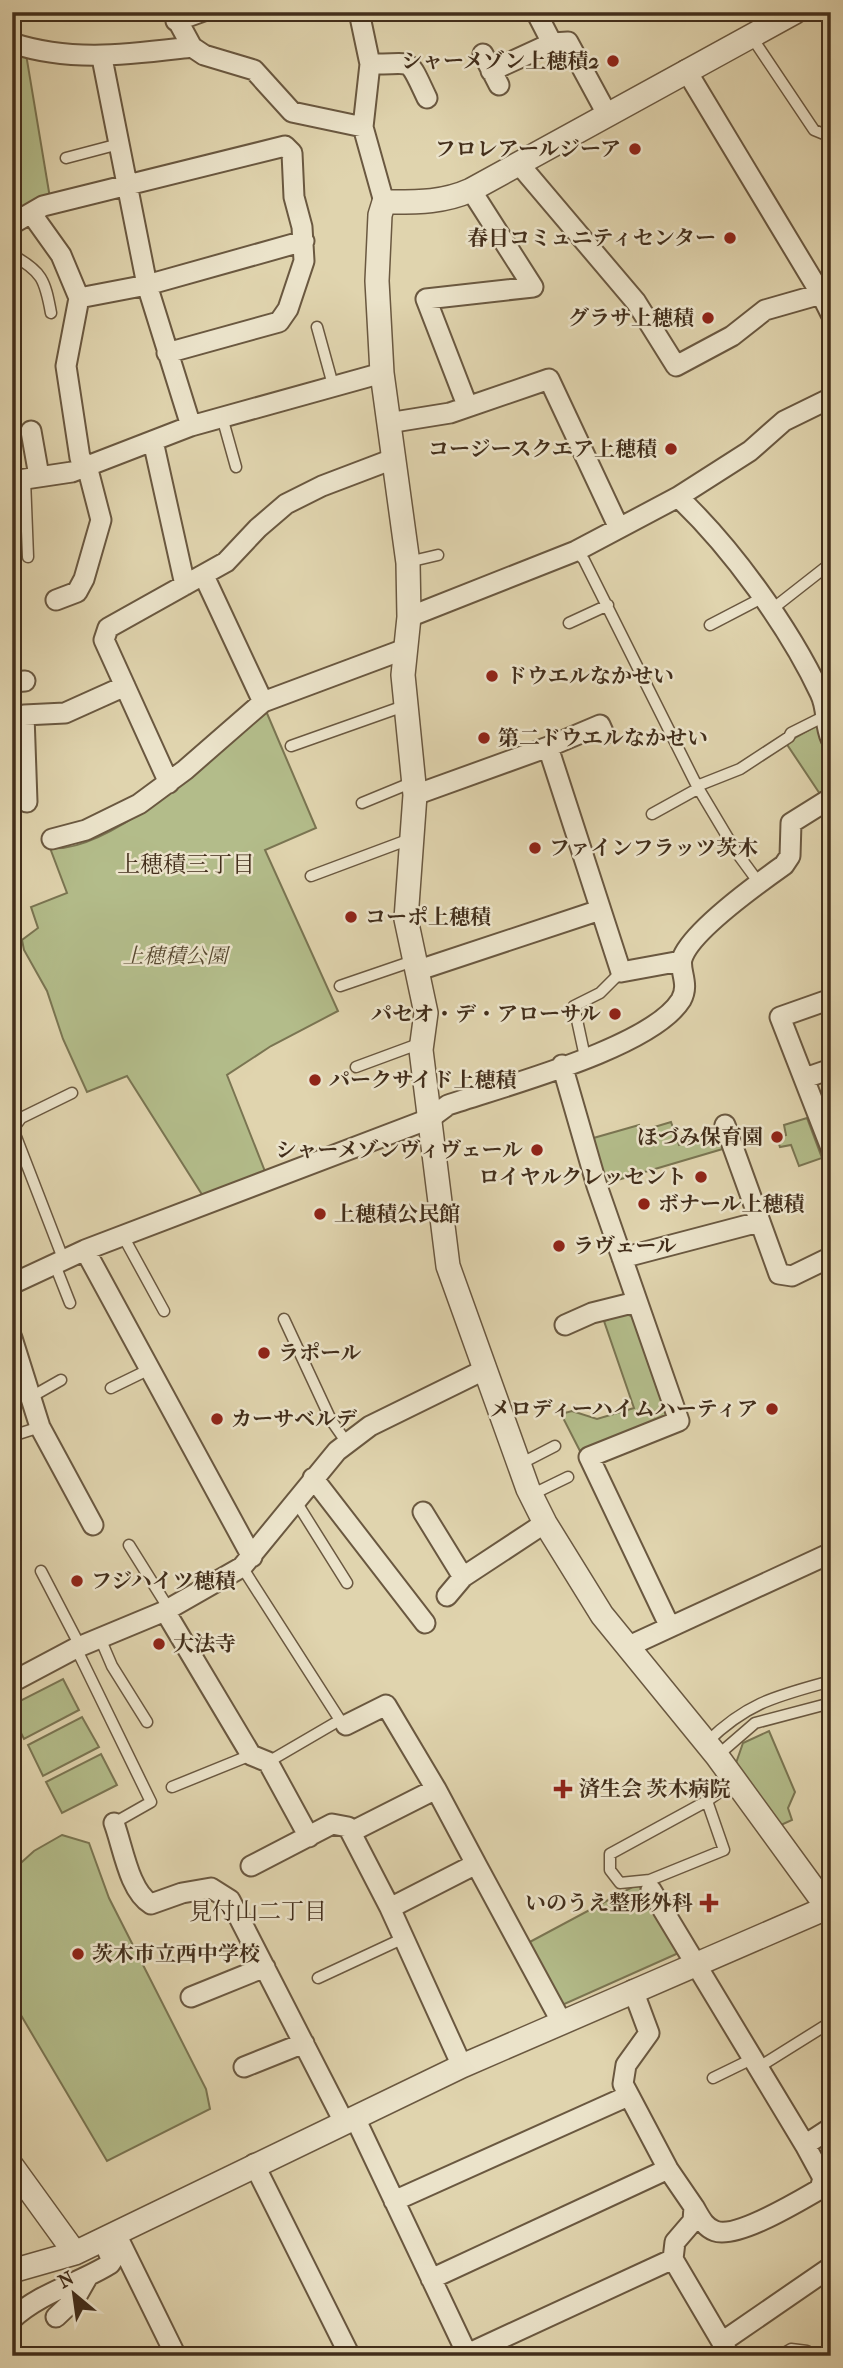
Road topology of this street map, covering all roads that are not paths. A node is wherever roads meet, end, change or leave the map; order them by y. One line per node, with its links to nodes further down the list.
1 (201, 12): 5 (street)
2 (359, 12): 11 (street)
3 (536, 12): 8 (street)
4 (795, 12): 6 (street)
5 (174, 17): 9 (street)
6 (751, 36): 13 (street); 17 (lane)
7 (12, 43): 10 (street)
8 (552, 43): 12 (street); 15 (street)
9 (192, 47): 10 (street); 16 (street)
10 (102, 58): 18 (street)
11 (370, 64): 14 (street); 16 (street)
12 (491, 70)
13 (686, 70): 15 (street); 29 (street)
14 (427, 98)
15 (607, 114): 20 (street)
16 (363, 127): 23 (street)
17 (831, 137)
18 (119, 144): 19 (lane); 21 (street)
19 (66, 158)
20 (519, 164): 22 (street); 29 (street)
21 (127, 186): 24 (street); 26 (street); 28 (street)
22 (471, 190): 23 (street); 38 (street)
23 (384, 202): 35 (street)
24 (31, 213): 25 (street); 30 (street)
25 (12, 224)
26 (304, 241): 28 (street); 34 (street)
27 (12, 255): 31 (lane)
28 (147, 285): 30 (street); 34 (street)
29 (826, 296): 32 (street)
30 (79, 298): 45 (street)
31 (51, 313)
32 (831, 313)
33 (317, 327): 36 (lane)
34 (167, 353): 41 (street)
35 (382, 373): 36 (street); 40 (street)
36 (334, 385): 39 (street)
37 (831, 398): 48 (street)
38 (467, 405): 40 (street); 49 (street)
39 (222, 417): 41 (street); 46 (lane)
40 (388, 423): 44 (street)
41 (191, 426): 43 (street)
42 (31, 431): 47 (street)
43 (153, 441): 45 (street); 56 (street)
44 (393, 459): 53 (street); 55 (street)
45 (87, 466): 47 (street); 57 (street)
46 (236, 467)
47 (25, 479): 52 (lane)
48 (678, 497): 49 (street); 58 (street)
49 (618, 527): 50 (street)
50 (576, 551): 59 (lane); 60 (street)
51 (438, 555): 53 (lane)
52 (28, 557)
53 (408, 562): 60 (street)
54 (831, 563): 58 (lane)
55 (204, 576): 56 (street); 65 (street)
56 (185, 585): 64 (street)
57 (56, 600)
58 (766, 604): 62 (lane); 67 (street)
59 (608, 605): 61 (lane); 73 (lane)
60 (409, 617): 63 (street)
61 (569, 623)
62 (710, 625)
63 (405, 649): 65 (street); 66 (street)
64 (125, 687): 72 (street); 76 (street)
65 (263, 702): 72 (street)
66 (404, 706): 70 (lane); 74 (street)
67 (829, 715): 69 (street); 73 (lane)
68 (604, 734): 71 (street)
69 (831, 739)
70 (291, 746)
71 (548, 747): 74 (street); 83 (street)
72 (169, 783): 79 (street)
73 (698, 787): 78 (lane); 82 (lane)
74 (414, 789): 77 (lane); 80 (street)
75 (831, 798): 82 (street)
76 (27, 802)
77 (362, 803)
78 (652, 814)
79 (52, 839)
80 (411, 839): 81 (lane); 85 (street)
81 (312, 876)
82 (759, 883): 84 (street)
83 (600, 910): 85 (street); 86 (street)
84 (681, 961): 86 (street); 90 (street)
85 (417, 965): 87 (lane); 89 (street)
86 (621, 972): 90 (lane)
87 (340, 986)
88 (831, 999): 94 (street)
89 (422, 1043): 92 (lane); 96 (street)
90 (585, 1057): 91 (street)
91 (562, 1065): 96 (street); 103 (street)
92 (356, 1067)
93 (831, 1069): 94 (street)
94 (804, 1078): 98 (street)
95 (72, 1093): 104 (lane)
96 (429, 1119): 100 (street); 114 (street)
97 (725, 1125): 99 (street)
98 (831, 1149)
99 (759, 1222): 102 (street); 103 (street)
100 (123, 1236): 101 (street); 108 (lane)
101 (85, 1250): 104 (street); 113 (street)
102 (831, 1257)
103 (622, 1258): 106 (street)
104 (59, 1263): 105 (street); 107 (lane)
105 (12, 1284)
106 (636, 1302): 110 (street); 139 (street)
107 (70, 1303)
108 (164, 1311)
109 (284, 1319): 120 (lane)
110 (565, 1325)
111 (12, 1338): 112 (street)
112 (16, 1364): 117 (street)
113 (150, 1369): 116 (lane); 132 (street)
114 (486, 1369): 120 (street); 122 (street)
115 (61, 1380): 117 (lane)
116 (111, 1388)
117 (31, 1397): 118 (street)
118 (40, 1427): 119 (lane); 129 (street)
119 (12, 1436)
120 (347, 1443): 124 (street)
121 (555, 1446): 122 (lane)
122 (520, 1464): 125 (street)
123 (568, 1477): 125 (lane)
124 (313, 1478): 126 (street); 138 (street)
125 (531, 1495): 128 (street)
126 (295, 1500): 132 (street); 135 (lane)
127 (423, 1512): 134 (street)
128 (545, 1523): 134 (street); 142 (street)
129 (93, 1525)
130 (129, 1545): 137 (lane)
131 (831, 1553): 139 (street)
132 (247, 1562): 137 (street); 147 (lane)
133 (41, 1571): 141 (lane)
134 (463, 1577): 136 (street)
135 (347, 1583)
136 (447, 1596)
137 (167, 1610): 140 (street); 149 (street)
138 (425, 1623)
139 (670, 1625): 142 (street)
140 (100, 1638): 141 (street); 146 (lane)
141 (78, 1647): 144 (street); 154 (lane)
142 (627, 1647): 148 (street)
143 (831, 1681): 148 (lane)
144 (12, 1682)
145 (831, 1703): 148 (lane)
146 (147, 1722)
147 (343, 1722): 149 (lane); 152 (street)
148 (712, 1749): 150 (street)
149 (260, 1758): 151 (lane); 156 (street)
150 (736, 1780): 153 (lane); 161 (street)
151 (172, 1787)
152 (436, 1789): 155 (street); 157 (street)
153 (707, 1801): 153 (lane)
154 (114, 1824): 164 (street)
155 (351, 1832): 156 (street); 160 (street)
156 (309, 1837): 158 (street)
157 (476, 1864): 160 (street); 168 (street)
158 (251, 1866)
159 (651, 1890): 163 (street)
160 (390, 1908): 162 (street)
161 (829, 1909): 163 (street)
162 (404, 1938): 165 (lane); 172 (street)
163 (697, 1963): 166 (street); 171 (street)
164 (265, 1967): 167 (street); 170 (street)
165 (318, 1978)
166 (633, 1990): 168 (street); 175 (street)
167 (191, 1997)
168 (561, 2021): 172 (street)
169 (831, 2022): 171 (lane)
170 (304, 2043): 173 (street); 176 (street)
171 (757, 2062): 174 (lane); 178 (street)
172 (462, 2066): 176 (street)
173 (244, 2067)
174 (713, 2078)
175 (628, 2096): 181 (street); 182 (street)
176 (350, 2120): 179 (street); 182 (street)
177 (831, 2128): 178 (street)
178 (805, 2145): 183 (street)
179 (254, 2164): 184 (street); 196 (street)
180 (12, 2166): 185 (street)
181 (668, 2169): 183 (street); 190 (street)
182 (394, 2201): 190 (street)
183 (694, 2207): 186 (street)
184 (109, 2237): 185 (street); 189 (street); 195 (street)
185 (75, 2253): 188 (street)
186 (673, 2259): 193 (street); 194 (street)
187 (831, 2267): 193 (street)
188 (12, 2271)
189 (88, 2278): 191 (street); 192 (street)
190 (431, 2279): 194 (street)
191 (57, 2317)
192 (12, 2319)
193 (726, 2349)
194 (466, 2355)
195 (176, 2356)
196 (350, 2356)
197 (779, 2356): 198 (lane)
198 (810, 2356)

